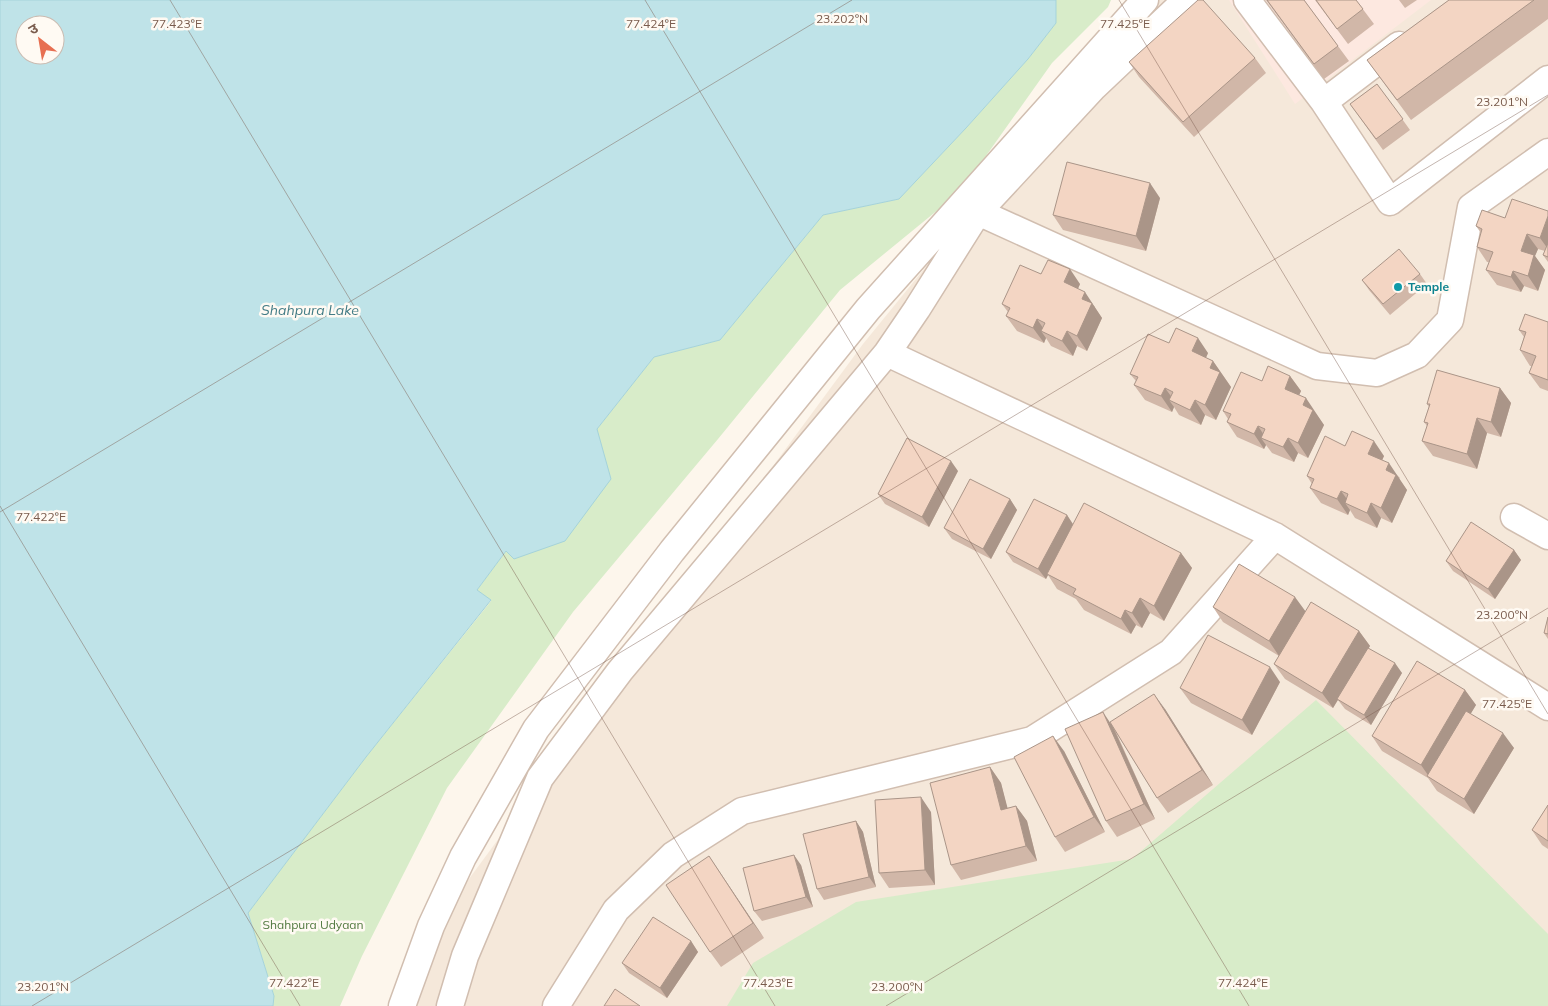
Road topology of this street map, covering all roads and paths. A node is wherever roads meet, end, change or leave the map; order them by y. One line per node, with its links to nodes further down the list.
1 (1144, 0): 14 (street)
2 (1186, 0): 8 (street)
3 (1247, 0): 6 (street)
4 (1419, 30): 6 (street)
5 (1548, 79): 6 (street)
6 (1324, 102)
7 (1548, 152): 8 (street)
8 (978, 212): 9 (street)
9 (887, 353): 11 (street); 15 (street)
10 (1514, 517): 12 (street)
11 (1275, 536): 13 (street); 16 (street)
12 (1548, 536)
13 (1548, 707)
14 (402, 1006)
15 (450, 1006)
16 (556, 1006)

